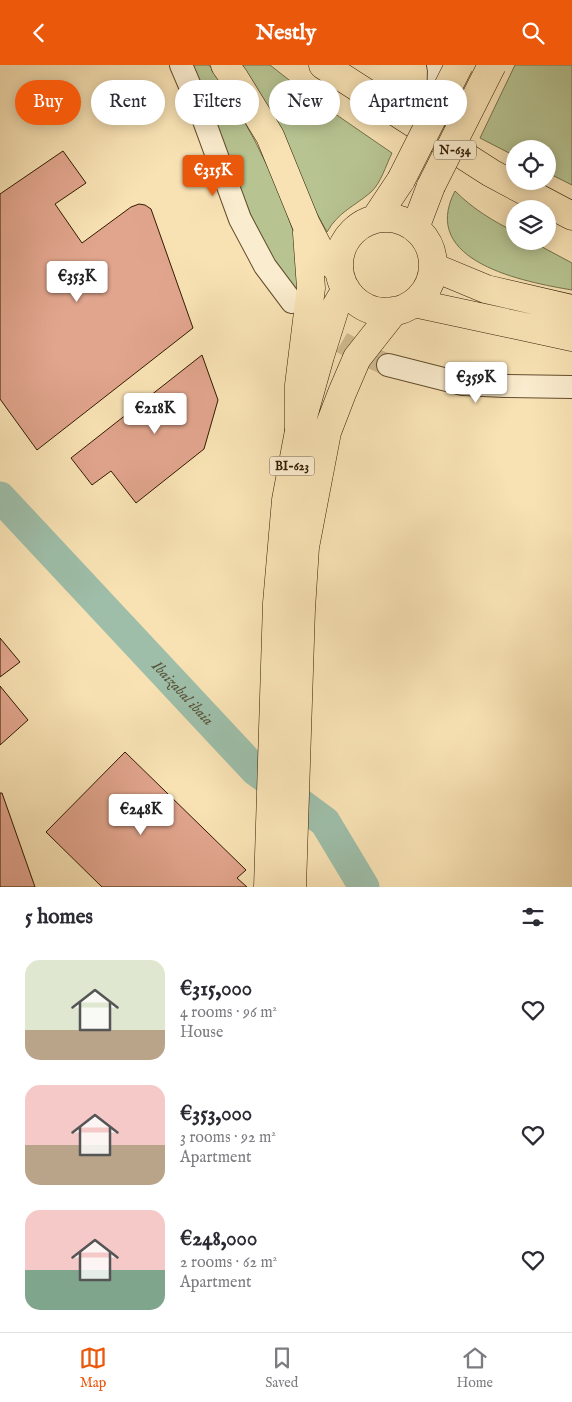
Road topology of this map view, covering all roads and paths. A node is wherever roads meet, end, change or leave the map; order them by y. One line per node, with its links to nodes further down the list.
1 (181, 65): 19 (street)
2 (224, 65): 15 (main road)
3 (438, 65): 7 (street)
4 (459, 65): 8 (main road, bridge)
5 (492, 65): 16 (main road, bridge)
6 (332, 71): 10 (main road); 13 (main road, N-634)
7 (439, 80)
8 (451, 80)
9 (428, 125): 14 (main road, bridge)
10 (506, 164)
11 (554, 190): 12 (main road)
12 (572, 200)
13 (572, 216)
14 (375, 219): 16 (main road); 18 (main road)
15 (306, 224): 18 (main road); 25 (main road)
16 (415, 228): 17 (main road)
17 (433, 267): 20 (main road); 21 (main road)
18 (342, 279): 20 (main road); 25 (main road, BI-623)
19 (292, 302)
20 (404, 307): 22 (main road); 26 (main road, BI-623)
21 (572, 309)
22 (572, 337)
23 (388, 365): 24 (street)
24 (572, 387)
25 (299, 431): 26 (main road, BI-623)
26 (287, 653): 27 (main road, BI-623); 28 (main road, BI-623)
27 (268, 887)
28 (292, 887)

